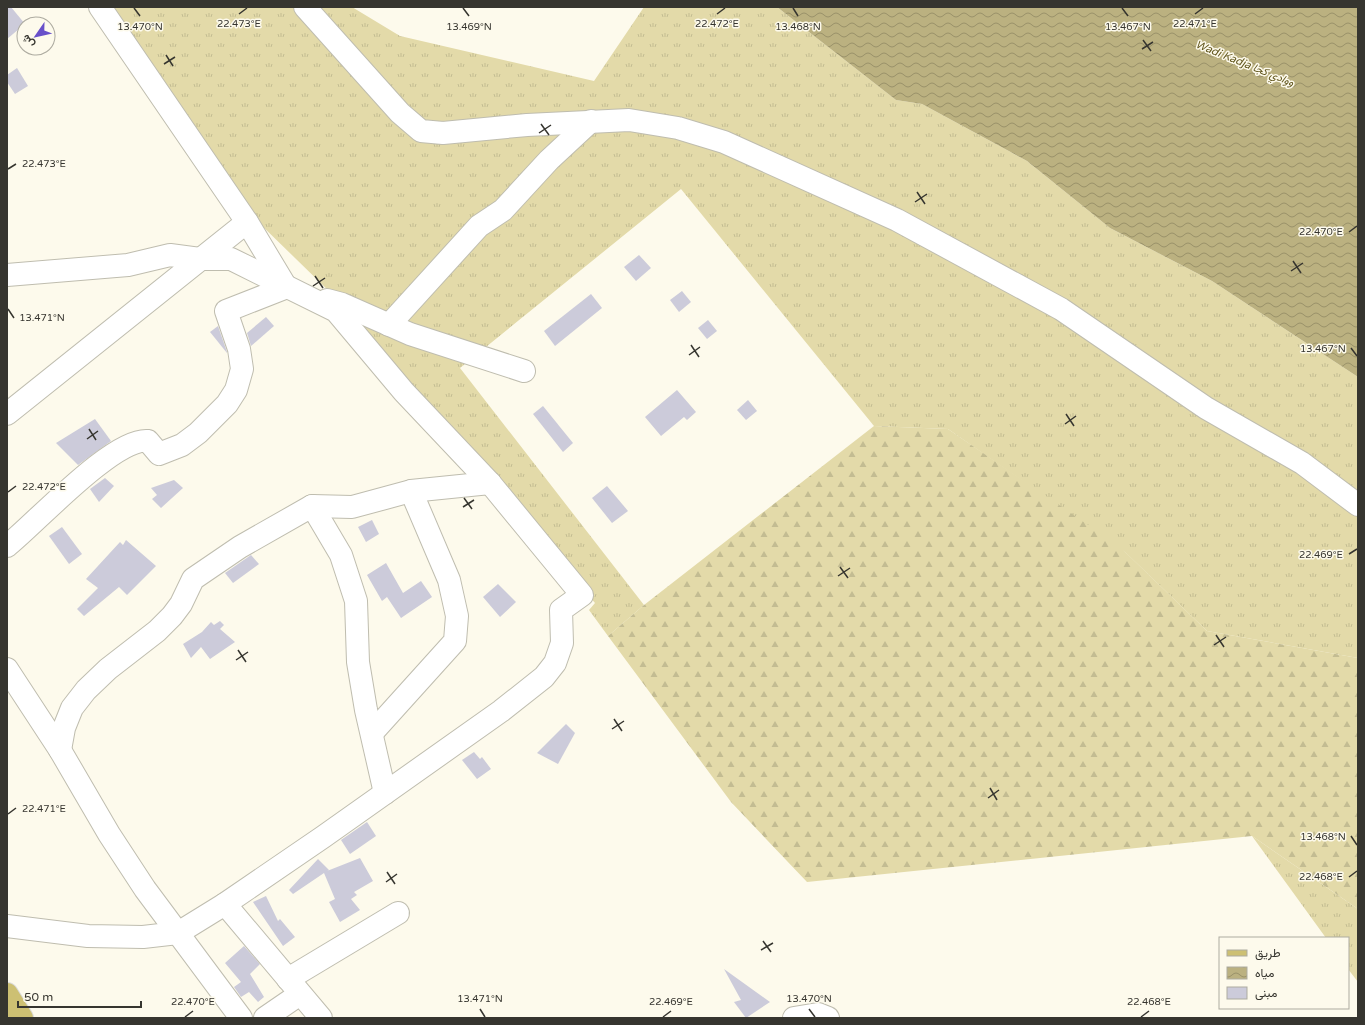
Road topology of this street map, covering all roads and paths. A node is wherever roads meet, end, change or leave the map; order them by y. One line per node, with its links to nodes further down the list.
1 (100, 7): 4 (street)
2 (305, 7): 3 (street)
3 (591, 122): 8 (street); 13 (street)
4 (246, 222): 5 (street); 7 (street)
5 (200, 259): 6 (street); 7 (street); 10 (street)
6 (7, 275)
7 (287, 287): 8 (street); 11 (street); 15 (street)
8 (389, 325): 9 (street)
9 (524, 371)
10 (7, 414)
11 (490, 483): 12 (street); 19 (street)
12 (411, 491): 14 (street); 17 (street)
13 (1358, 505)
14 (312, 506): 17 (street); 18 (street)
15 (7, 546)
16 (7, 669): 18 (street)
17 (372, 733): 19 (street)
18 (60, 750): 23 (street)
19 (386, 793): 20 (street)
20 (225, 904): 23 (street); 24 (street)
21 (398, 913): 24 (street)
22 (7, 926): 23 (street)
23 (178, 933): 27 (street)
24 (294, 987): 28 (street); 29 (street)
25 (7, 994): 26 (main road)
26 (22, 1018)
27 (241, 1018)
28 (265, 1018)
29 (321, 1018)
30 (794, 1018): 31 (street)
31 (828, 1018)

